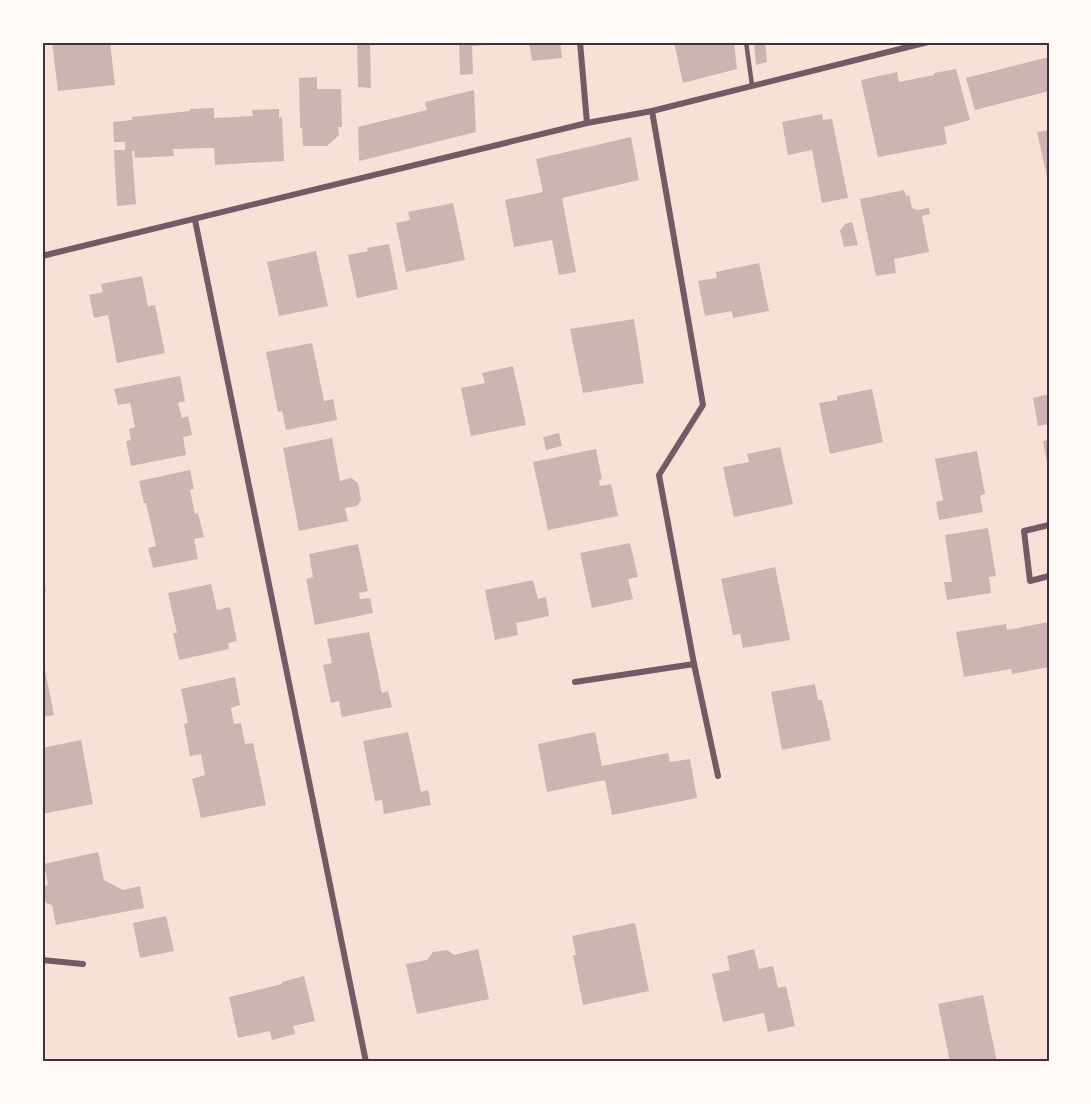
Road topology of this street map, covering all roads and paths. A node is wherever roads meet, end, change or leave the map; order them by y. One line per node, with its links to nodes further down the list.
1 (580, 42): 6 (street)
2 (746, 42): 4 (lane)
3 (928, 42): 4 (street)
4 (752, 85): 5 (street)
5 (652, 111): 6 (street); 11 (street)
6 (587, 123): 7 (street)
7 (195, 220): 8 (street); 16 (street)
8 (42, 256)
9 (1049, 525): 10 (street)
10 (1049, 576)
11 (694, 664): 12 (street); 13 (street)
12 (575, 682)
13 (718, 776)
14 (42, 960): 15 (street)
15 (82, 964)
16 (366, 1062)

